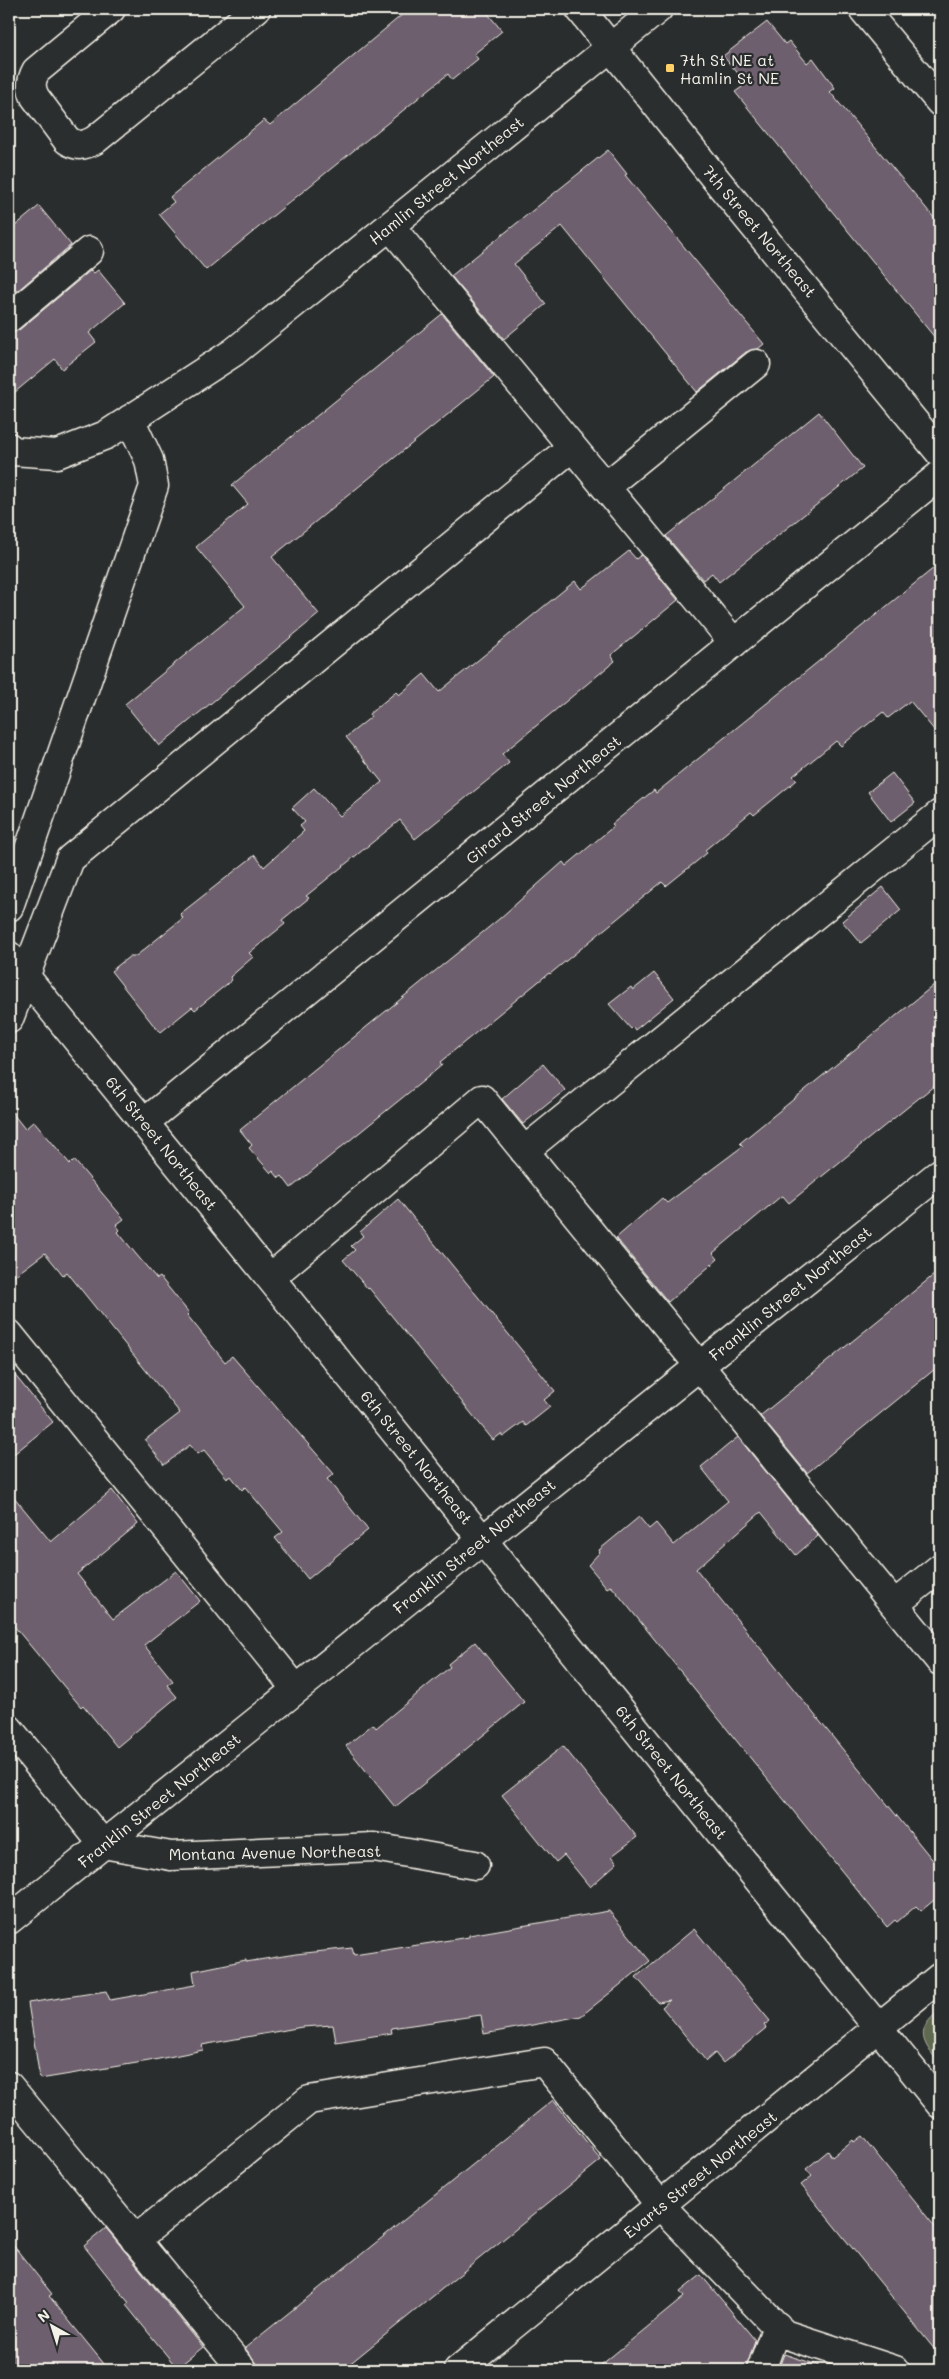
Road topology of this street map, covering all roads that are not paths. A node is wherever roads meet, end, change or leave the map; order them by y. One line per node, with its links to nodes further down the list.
1 (111, 9): 2 (street)
2 (256, 9)
3 (580, 9): 6 (street, 7th Street Northeast)
4 (658, 9): 6 (street, Hamlin Street Northeast)
5 (863, 9): 7 (street)
6 (611, 46): 8 (street, Hamlin Street Northeast); 14 (street, 7th Street Northeast)
7 (940, 102)
8 (390, 226): 12 (street, Hamlin Street Northeast); 13 (street)
9 (89, 251): 10 (street)
10 (9, 318)
11 (756, 364): 17 (street)
12 (130, 420): 15 (street, Hamlin Street Northeast); 20 (street)
13 (572, 447): 17 (street); 21 (street)
14 (940, 453)
15 (10, 455)
16 (940, 476): 18 (street, Girard Street Northeast)
17 (605, 487): 18 (street)
18 (734, 643): 23 (street, Girard Street Northeast)
19 (940, 814): 24 (street)
20 (9, 907)
21 (16, 966): 22 (street); 23 (street, 6th Street Northeast)
22 (9, 1019)
23 (145, 1122): 26 (street, 6th Street Northeast)
24 (524, 1151): 26 (street); 28 (street)
25 (940, 1172): 28 (street, Franklin Street Northeast)
26 (271, 1277): 29 (street, 6th Street Northeast)
27 (9, 1334): 33 (street)
28 (700, 1365): 29 (street, Franklin Street Northeast); 31 (street)
29 (483, 1539): 33 (street, Franklin Street Northeast); 39 (street, 6th Street Northeast)
30 (940, 1568): 31 (street)
31 (895, 1604): 32 (street)
32 (940, 1661)
33 (296, 1689): 35 (street, Franklin Street Northeast)
34 (9, 1729): 35 (street)
35 (103, 1844): 36 (street, Montana Avenue Northeast); 37 (street, Franklin Street Northeast)
36 (475, 1865)
37 (9, 1920)
38 (940, 1978): 39 (street, Evarts Street Northeast)
39 (878, 2027): 41 (street, 6th Street Northeast); 42 (street, Evarts Street Northeast)
40 (9, 2086): 43 (street)
41 (940, 2104)
42 (661, 2206): 43 (street); 44 (street); 46 (street, Evarts Street Northeast)
43 (135, 2240): 45 (street)
44 (777, 2326): 47 (street); 48 (street)
45 (244, 2370)
46 (458, 2370)
47 (761, 2370)
48 (895, 2370)

